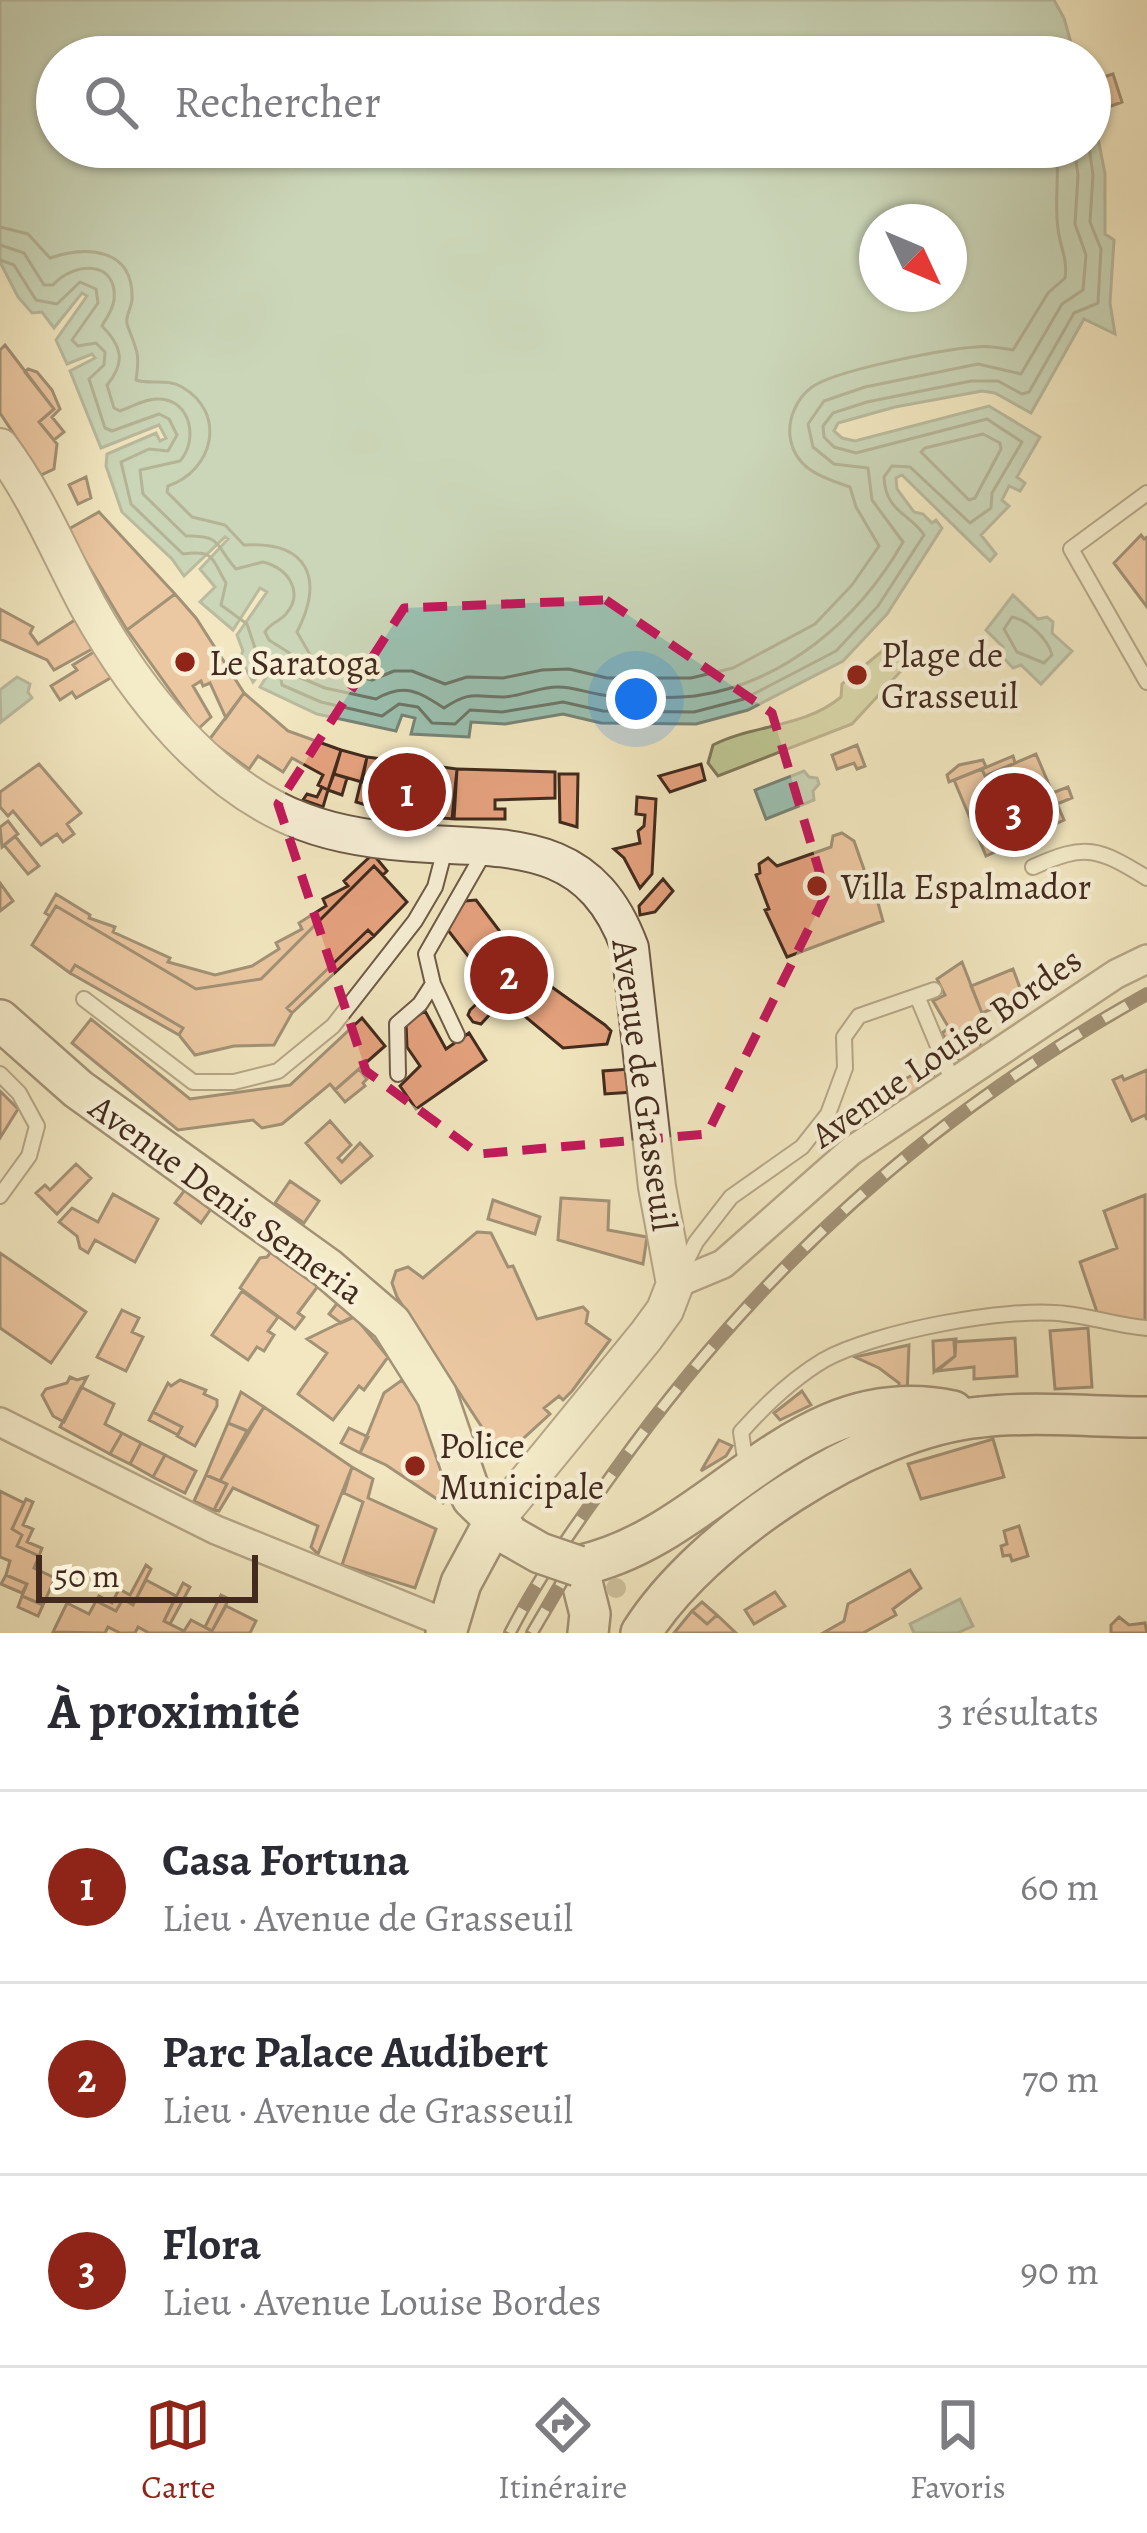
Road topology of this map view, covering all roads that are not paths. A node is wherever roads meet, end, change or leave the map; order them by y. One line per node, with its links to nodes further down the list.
1 (0, 447): 4 (street, Avenue de Grasseuil)
2 (1147, 493): 3 (lane)
3 (1147, 682)
4 (446, 844): 5 (street, Avenue de Grasseuil); 12 (lane)
5 (488, 845): 9 (lane); 19 (street, Avenue de Grasseuil)
6 (1034, 867): 7 (lane)
7 (1147, 878)
8 (1147, 959): 17 (street, Avenue Louise Bordes)
9 (433, 984): 14 (lane); 16 (lane)
10 (934, 990): 11 (lane)
11 (917, 996): 17 (lane); 19 (lane)
12 (84, 999)
13 (0, 1020): 27 (main road, Avenue Denis Semeria)
14 (457, 1035)
15 (0, 1074): 18 (lane)
16 (398, 1074)
17 (953, 1082): 19 (street, Avenue Louise Bordes)
18 (0, 1196)
19 (675, 1283): 27 (street, Avenue de Grasseuil)
20 (1147, 1328): 26 (lane)
21 (982, 1417): 22 (main road); 24 (main road); 25 (main road)
22 (1147, 1417)
23 (0, 1422): 29 (street)
24 (792, 1443): 25 (main road); 26 (main road)
25 (836, 1463): 31 (main road)
26 (749, 1471): 28 (main road)
27 (503, 1529): 28 (main road, bridge); 29 (main road)
28 (590, 1573): 30 (main road)
29 (447, 1629)
30 (588, 1633)
31 (640, 1633)

